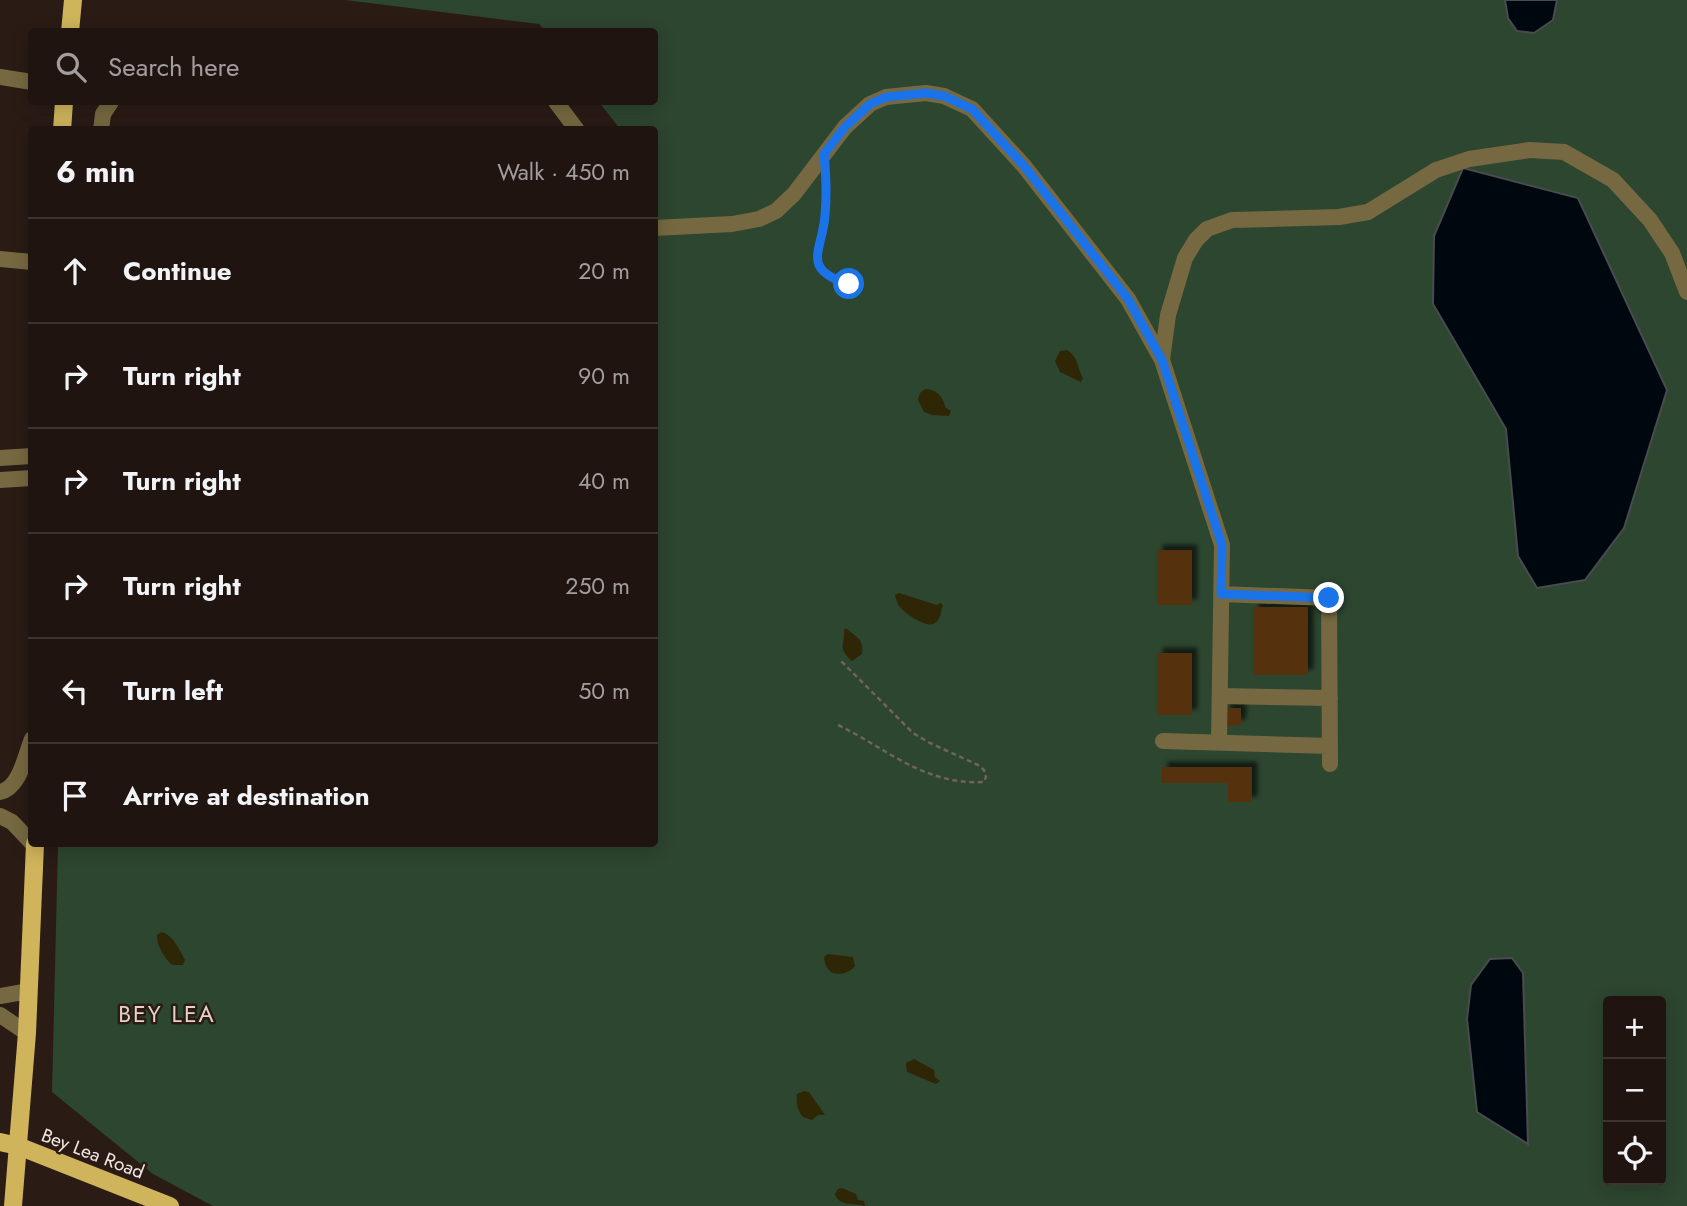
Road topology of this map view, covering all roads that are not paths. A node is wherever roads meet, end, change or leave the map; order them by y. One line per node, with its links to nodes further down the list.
1 (73, 0): 2 (main road)
2 (71, 28)
3 (0, 77): 4 (street)
4 (28, 81)
5 (64, 105): 8 (main road)
6 (109, 105): 9 (street)
7 (558, 105): 10 (street)
8 (62, 126)
9 (102, 126)
10 (574, 126)
11 (658, 228): 16 (street)
12 (0, 259): 13 (street)
13 (28, 262)
14 (1687, 292): 15 (street)
15 (1168, 315): 16 (street); 17 (street)
16 (1139, 319): 17 (street)
17 (1162, 360): 22 (street)
18 (28, 456): 19 (street)
19 (0, 458)
20 (28, 478): 21 (street)
21 (0, 480)
22 (1221, 594): 23 (street); 24 (street)
23 (1220, 696): 24 (street); 26 (street)
24 (1330, 698): 27 (street)
25 (1163, 741): 26 (street)
26 (1219, 742): 27 (street)
27 (1330, 746): 29 (street)
28 (28, 750): 30 (street)
29 (1330, 764)
30 (0, 792)
31 (0, 816): 32 (street)
32 (28, 839)
33 (33, 847): 34 (main road)
34 (29, 991): 35 (street); 37 (main road)
35 (0, 996)
36 (0, 1015): 37 (street)
37 (27, 1033): 39 (main road)
38 (0, 1142): 39 (main road, Bey Lea Road)
39 (18, 1146): 40 (main road); 41 (main road, Bey Lea Road)
40 (13, 1206)
41 (170, 1206)

